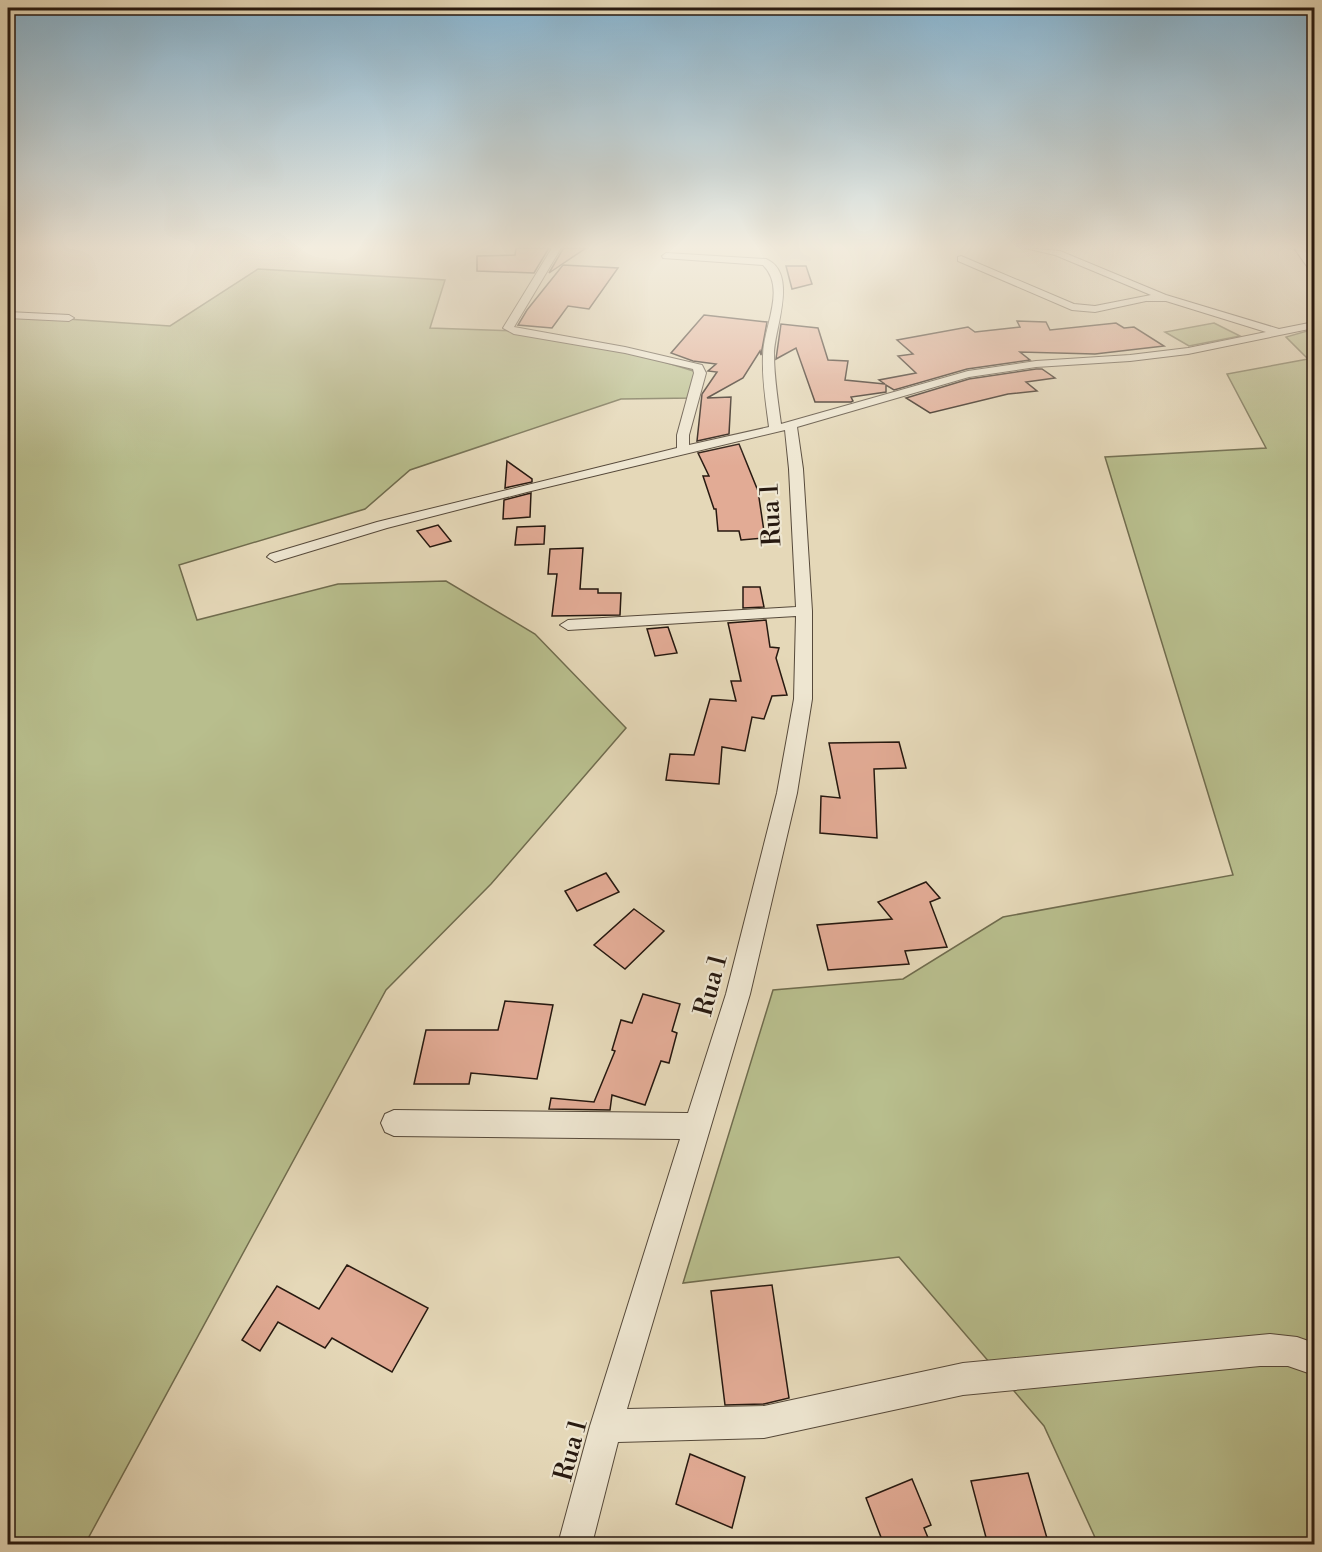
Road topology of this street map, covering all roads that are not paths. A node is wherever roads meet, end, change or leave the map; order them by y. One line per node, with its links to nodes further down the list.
1 (513, 320): 7 (street)
2 (776, 320): 6 (street, Rua 1)
3 (1240, 320): 5 (street)
4 (1314, 325): 5 (street)
5 (1279, 332): 6 (street)
6 (783, 427): 7 (street); 9 (street, Rua 1)
7 (683, 452): 8 (street)
8 (275, 557)
9 (804, 611): 10 (street); 12 (street, Rua 1)
10 (568, 626)
11 (394, 1123): 12 (street)
12 (698, 1126): 14 (street, Rua 1)
13 (1314, 1360): 14 (street)
14 (606, 1426): 15 (street, Rua 1)
15 (575, 1545)

